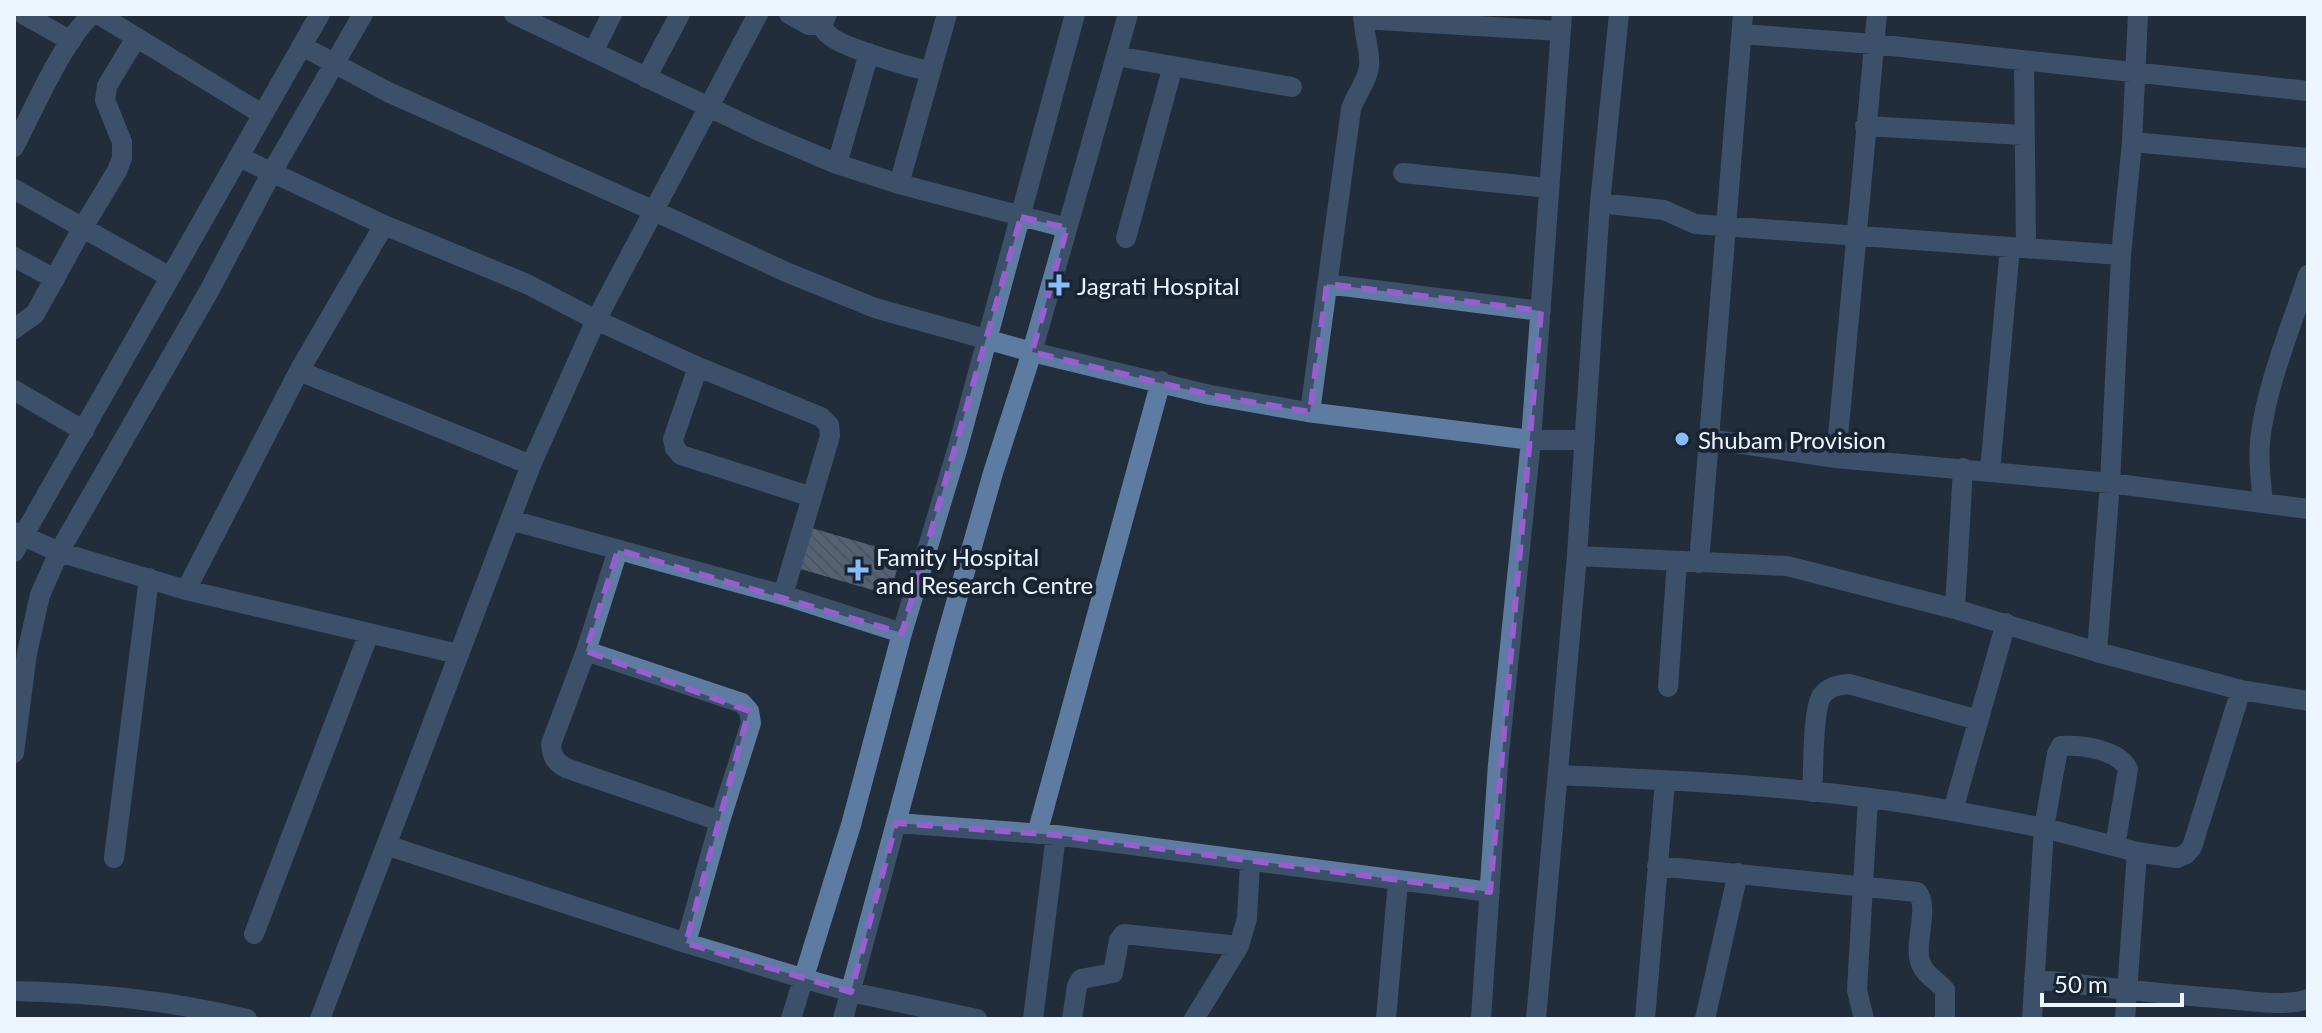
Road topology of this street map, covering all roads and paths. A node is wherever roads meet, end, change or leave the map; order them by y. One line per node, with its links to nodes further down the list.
1 (23, 14): 21 (street)
2 (95, 14): 20 (street); 21 (street)
3 (320, 14): 23 (street)
4 (363, 14): 28 (street)
5 (514, 14): 24 (street)
6 (612, 14): 24 (street)
7 (680, 14): 32 (street)
8 (758, 14): 35 (street)
9 (789, 14): 17 (street)
10 (947, 14): 30 (street)
11 (1075, 14): 51 (street)
12 (1128, 14): 26 (street)
13 (1619, 14): 49 (street)
14 (1877, 14): 22 (street)
15 (2138, 14): 31 (street)
16 (1364, 16): 18 (street); 64 (street)
17 (825, 19): 25 (street)
18 (1561, 23): 47 (street)
19 (1742, 24): 22 (street); 53 (street)
20 (136, 38): 36 (street); 54 (street)
21 (71, 41): 40 (street)
22 (1874, 44): 27 (street); 37 (street)
23 (302, 46): 28 (street); 36 (street)
24 (593, 52): 32 (street)
25 (869, 53): 30 (street); 43 (street)
26 (1116, 56): 29 (street); 55 (street)
27 (2024, 62): 31 (street); 38 (street)
28 (335, 64): 44 (street); 50 (street)
29 (1173, 66): 33 (street); 57 (street)
30 (930, 72): 46 (street)
31 (2135, 72): 34 (street); 39 (street)
32 (646, 78): 35 (street)
33 (1292, 87)
34 (2308, 91)
35 (710, 107): 43 (street); 50 (street)
36 (262, 114): 41 (street)
37 (1865, 126): 38 (street); 56 (street)
38 (2023, 135): 58 (street)
39 (2132, 142): 42 (street); 59 (street)
40 (14, 147)
41 (239, 157): 44 (street); 62 (street)
42 (2308, 158)
43 (837, 164): 46 (street)
44 (272, 172): 52 (street); 90 (street)
45 (1403, 173): 47 (street)
46 (899, 184): 51 (street)
47 (1549, 188): 65 (street)
48 (14, 189): 54 (street)
49 (1600, 203): 53 (street); 78 (street)
50 (652, 210): 66 (street); 68 (street)
51 (1021, 217): 55 (street); 68 (street)
52 (384, 225): 66 (street); 71 (street)
53 (1724, 226): 56 (street); 76 (street)
54 (83, 227): 62 (street); 63 (street)
55 (1067, 228): 69 (street)
56 (1857, 237): 58 (street); 79 (street)
57 (1126, 238)
58 (2018, 248): 59 (street); 82 (street)
59 (2121, 255): 83 (street)
60 (14, 257): 63 (street)
61 (2308, 275): 85 (street)
62 (170, 277): 75 (street)
63 (55, 279): 67 (street)
64 (1327, 284): 65 (street); 74 (street)
65 (1541, 311): 77 (street)
66 (596, 320): 70 (street); 80 (street)
67 (14, 329)
68 (987, 340): 69 (street); 100 (street)
69 (1032, 352): 72 (street); 115 (street)
70 (698, 367): 84 (street); 84 (street)
71 (299, 371): 80 (street); 95 (street)
72 (1161, 381): 74 (street); 117 (street)
73 (14, 390): 75 (street)
74 (1310, 412): 77 (street)
75 (84, 431): 88 (street)
76 (1708, 439): 79 (street); 93 (street)
77 (1531, 440): 78 (street); 127 (street)
78 (1585, 440): 91 (street)
79 (1836, 458): 81 (street)
80 (531, 465): 87 (street)
81 (1963, 468): 82 (street); 97 (street)
82 (1990, 471): 83 (street)
83 (2110, 483): 85 (street); 102 (street)
84 (812, 497): 96 (street)
85 (2263, 502): 86 (street)
86 (2308, 509)
87 (510, 520): 89 (street); 103 (street)
88 (17, 541): 90 (street)
89 (618, 550): 96 (street); 101 (street)
90 (59, 552): 94 (street); 108 (street)
91 (1577, 556): 92 (street); 109 (street)
92 (1677, 562): 93 (street); 104 (street)
93 (1699, 563): 97 (street)
94 (149, 578): 95 (street); 121 (street)
95 (186, 590): 99 (street)
96 (783, 595): 100 (street)
97 (1955, 609): 98 (street)
98 (2006, 623): 102 (street); 107 (street)
99 (369, 633): 103 (street); 128 (street)
100 (902, 633): 131 (street)
101 (586, 651): 114 (street); 114 (street)
102 (2097, 652): 105 (street)
103 (458, 654): 118 (street)
104 (1668, 687)
105 (2241, 690): 106 (street); 120 (street)
106 (2308, 701)
107 (1978, 720): 111 (street); 113 (street)
108 (14, 753)
109 (1558, 775): 110 (street); 148 (street)
110 (1665, 781): 111 (street); 123 (street)
111 (1812, 792): 112 (street)
112 (1868, 798): 113 (street); 126 (street)
113 (1953, 810): 116 (street)
114 (720, 821): 129 (street)
115 (896, 823): 117 (street); 135 (street)
116 (2044, 828): 119 (street); 119 (street); 132 (street)
117 (1047, 835): 122 (street); 144 (street)
118 (386, 845): 129 (street); 140 (street)
119 (2115, 846): 120 (street)
120 (2137, 852): 133 (street)
121 (114, 858)
122 (1250, 863): 125 (street); 130 (street)
123 (1657, 866): 124 (street); 149 (street)
124 (1738, 873): 126 (street); 150 (street)
125 (1398, 881): 127 (street); 146 (street)
126 (1861, 885): 151 (street); 152 (street)
127 (1490, 892): 147 (street)
128 (254, 934)
129 (686, 943): 131 (street)
130 (1239, 946): 138 (street); 145 (street)
131 (802, 978): 135 (street); 141 (street)
132 (2034, 979): 133 (street); 153 (street)
133 (2127, 990): 136 (street); 154 (street)
134 (14, 991): 137 (street)
135 (851, 992): 142 (street); 143 (street)
136 (2308, 999)
137 (171, 1011): 139 (street)
138 (1203, 1016)
139 (247, 1019)
140 (320, 1019)
141 (791, 1019)
142 (843, 1019)
143 (977, 1019)
144 (1033, 1019)
145 (1072, 1019)
146 (1386, 1019)
147 (1481, 1019)
148 (1536, 1019)
149 (1645, 1019)
150 (1705, 1019)
151 (1864, 1019)
152 (1945, 1019)
153 (2032, 1019)
154 (2125, 1019)

